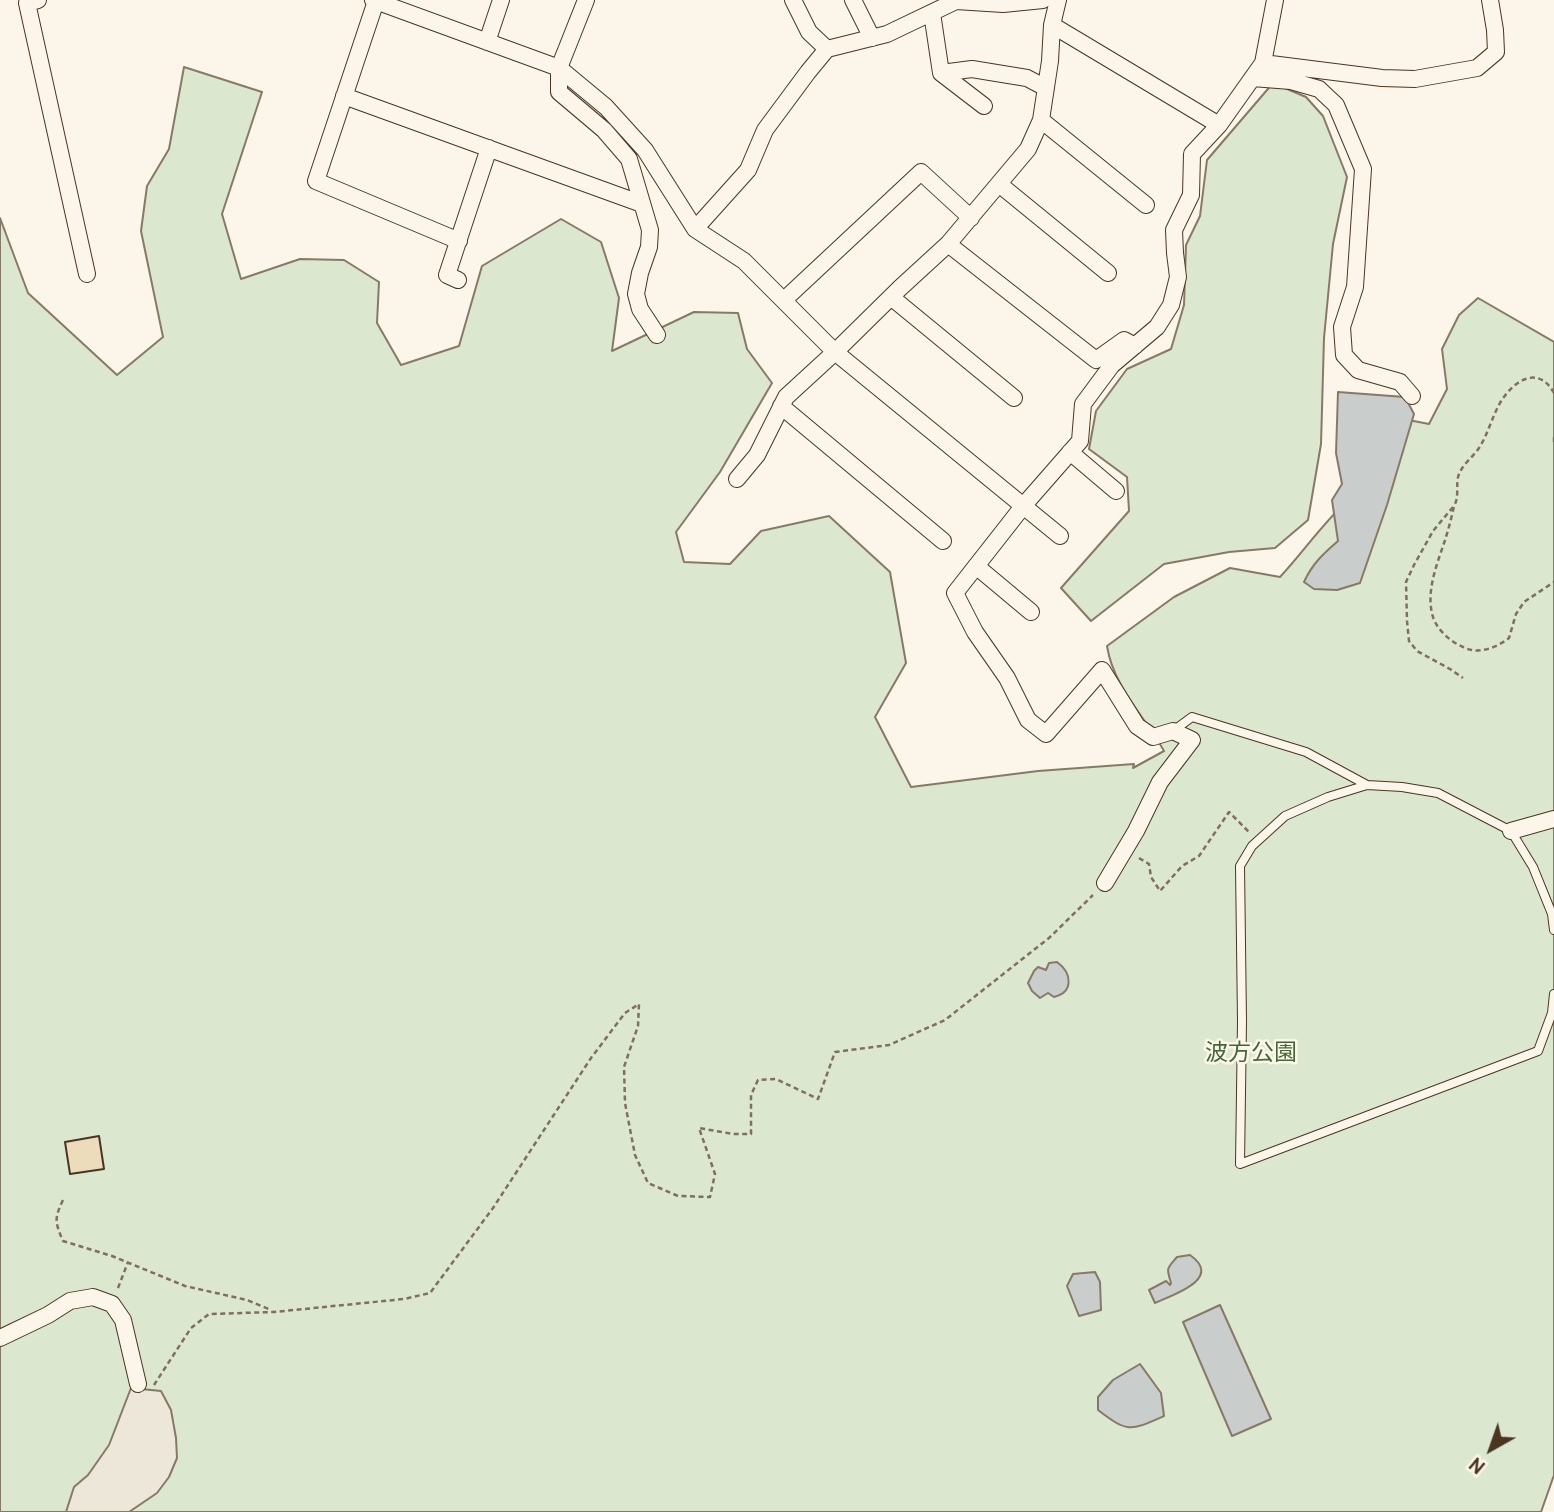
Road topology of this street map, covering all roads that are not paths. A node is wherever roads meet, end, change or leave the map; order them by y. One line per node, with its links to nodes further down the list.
1 (38, 0): 35 (street)
2 (501, 0): 15 (street)
3 (586, 0): 18 (street)
4 (793, 0): 16 (street)
5 (853, 0): 14 (street)
6 (956, 0): 7 (street); 12 (street)
7 (1043, 0)
8 (1058, 0): 13 (street)
9 (1275, 0): 17 (street)
10 (1490, 0): 17 (street)
11 (374, 1): 15 (street); 22 (street)
12 (932, 13): 14 (street); 19 (street)
13 (1052, 25): 21 (street); 25 (street)
14 (872, 38): 16 (street)
15 (486, 41): 18 (street)
16 (827, 49): 31 (street)
17 (1263, 63): 20 (street)
18 (559, 68): 28 (street); 31 (street)
19 (941, 74): 21 (street); 23 (street)
20 (1252, 78): 25 (street); 42 (street)
21 (1046, 88): 24 (street)
22 (344, 96): 26 (street); 32 (street)
23 (984, 106)
24 (1041, 120): 27 (street); 29 (street)
25 (1219, 125): 40 (street)
26 (489, 148): 28 (street); 32 (street)
27 (999, 184): 30 (street); 34 (street)
28 (642, 204): 39 (street)
29 (1146, 205)
30 (971, 218): 33 (street); 38 (street)
31 (695, 229): 38 (street)
32 (459, 240): 36 (street)
33 (948, 244): 37 (street); 40 (street)
34 (1108, 272)
35 (87, 275)
36 (458, 280)
37 (891, 297): 41 (street); 43 (street)
38 (784, 300): 41 (street)
39 (657, 335)
40 (1135, 346): 45 (street)
41 (835, 352): 44 (street); 48 (street)
42 (1412, 396)
43 (1013, 398)
44 (781, 406): 46 (street); 50 (street)
45 (1070, 452): 47 (street); 48 (street)
46 (737, 479)
47 (1116, 491)
48 (1024, 505): 49 (street); 51 (street)
49 (1060, 536)
50 (943, 541)
51 (976, 566): 52 (street); 53 (street)
52 (1031, 612)
53 (1173, 731): 54 (lane); 57 (street)
54 (1367, 785): 56 (lane); 59 (lane)
55 (1554, 819): 56 (street)
56 (1511, 831): 58 (lane)
57 (1105, 883)
58 (1554, 930)
59 (1554, 994)
60 (0, 1338): 61 (street)
61 (138, 1384)

